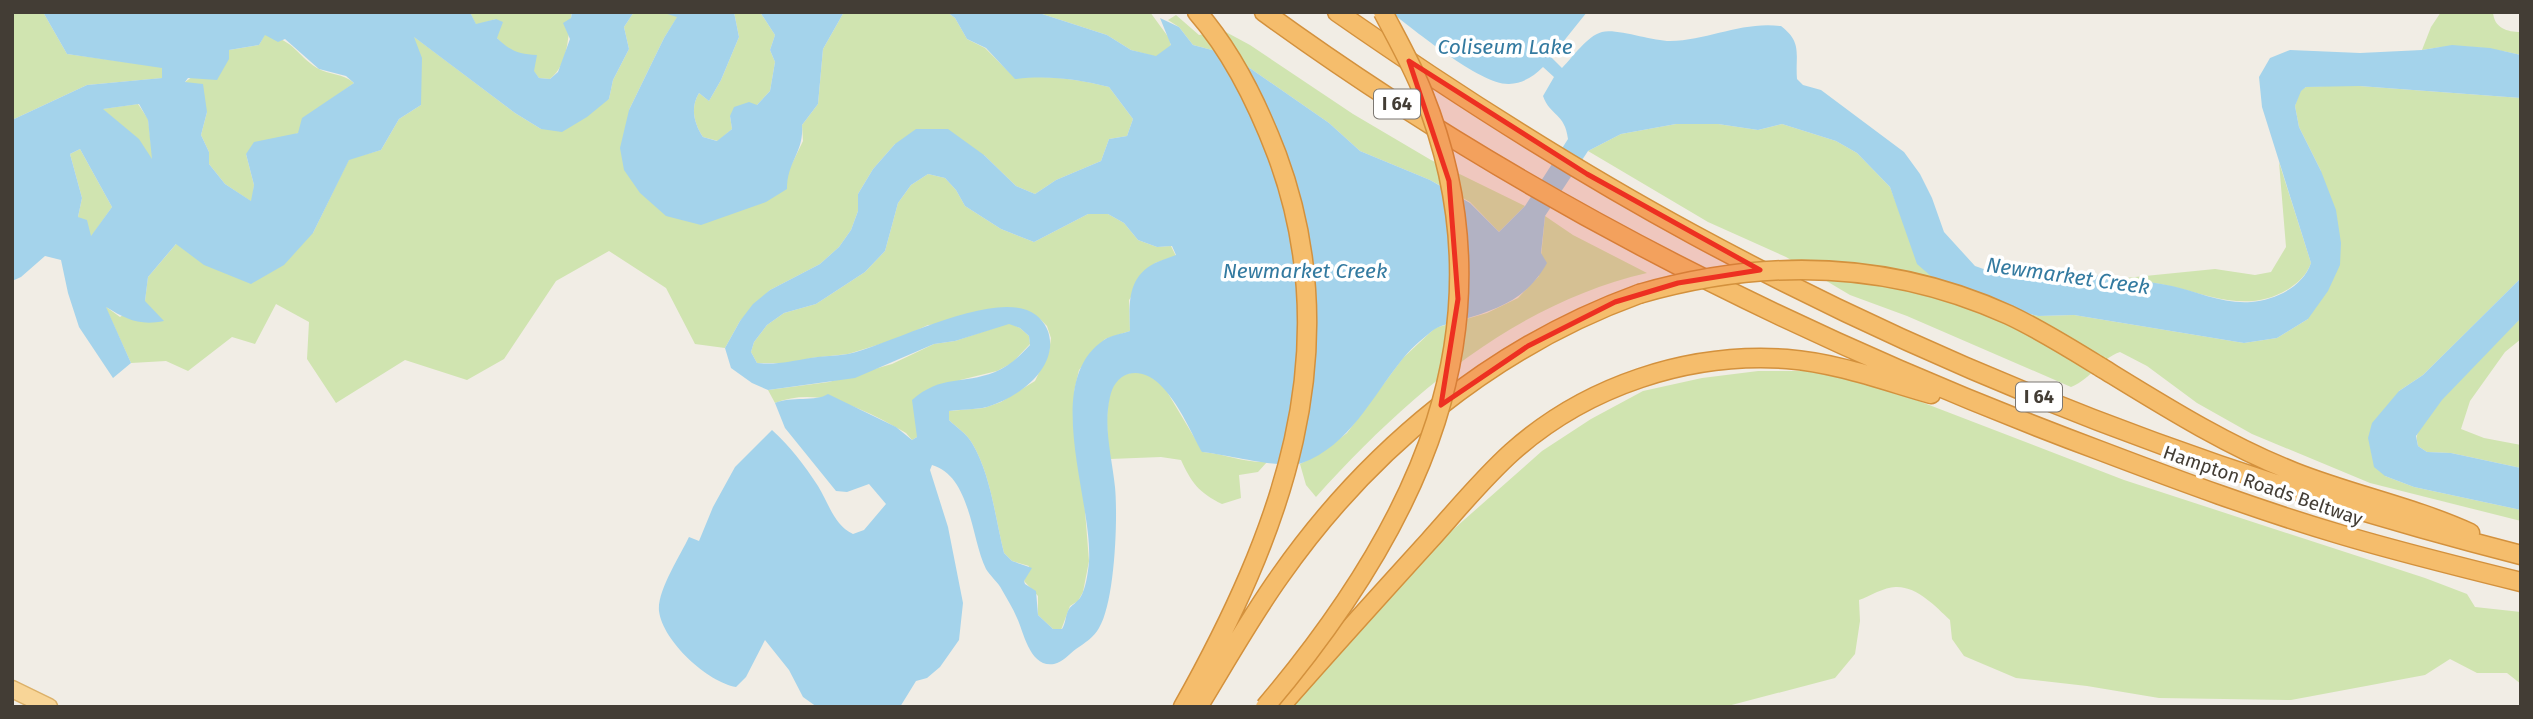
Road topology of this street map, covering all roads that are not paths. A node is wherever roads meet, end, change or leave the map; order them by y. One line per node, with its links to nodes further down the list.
1 (1264, 12): 5 (highway, I 64)
2 (1337, 12): 6 (highway, I 64)
3 (1382, 12): 12 (highway, bridge)
4 (1202, 18): 10 (highway)
5 (1997, 412): 7 (highway, Hampton Roads Beltway / I 64); 13 (highway)
6 (2519, 555): 11 (highway, bridge)
7 (2521, 582)
8 (12, 689): 9 (main road)
9 (50, 707)
10 (1182, 707)
11 (1199, 707)
12 (1265, 707)
13 (1280, 707)

